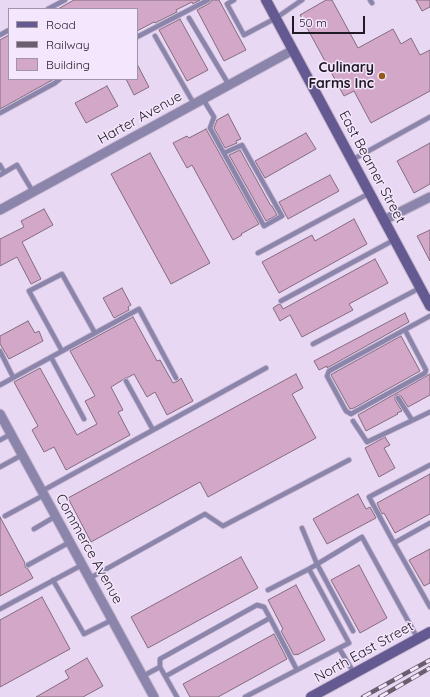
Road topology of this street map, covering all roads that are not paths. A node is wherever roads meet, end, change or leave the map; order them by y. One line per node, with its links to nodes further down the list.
1 (65, 0): 6 (lane)
2 (208, 0): 9 (lane)
3 (234, 0): 8 (lane)
4 (266, 0): 8 (street, East Beamer Street)
5 (302, 0): 8 (lane)
6 (50, 8)
7 (189, 18): 13 (lane)
8 (276, 18): 11 (street, East Beamer Street)
9 (138, 36)
10 (155, 36): 15 (lane)
11 (293, 50): 13 (street, Harter Avenue); 19 (street, East Beamer Street)
12 (59, 80): 16 (lane)
13 (229, 85): 14 (street, Harter Avenue)
14 (203, 99): 15 (street, Harter Avenue); 18 (lane)
15 (194, 104): 22 (street, Harter Avenue)
16 (0, 113)
17 (430, 117): 19 (lane)
18 (224, 153): 18 (lane)
19 (352, 160): 23 (street, East Beamer Street)
20 (0, 164): 21 (lane)
21 (2, 174): 22 (lane)
22 (33, 192): 25 (street, Harter Avenue)
23 (370, 193): 26 (street, East Beamer Street); 28 (lane)
24 (430, 197): 26 (street)
25 (0, 210)
26 (384, 220): 27 (street, East Beamer Street)
27 (394, 240): 29 (street, East Beamer Street); 30 (lane)
28 (258, 253)
29 (420, 288): 31 (street, East Beamer Street); 35 (lane)
30 (281, 301)
31 (430, 306)
32 (430, 316): 33 (lane)
33 (405, 330): 33 (lane)
34 (95, 333): 37 (lane); 37 (lane); 41 (lane)
35 (313, 344)
36 (0, 351): 40 (lane)
37 (62, 351): 38 (lane)
38 (51, 357): 40 (lane); 47 (lane)
39 (266, 368): 50 (lane)
40 (14, 377): 43 (lane)
41 (176, 378)
42 (126, 381): 50 (lane)
43 (0, 385)
44 (398, 398): 48 (lane)
45 (430, 412): 48 (lane)
46 (0, 416): 51 (street, Commerce Avenue)
47 (84, 419)
48 (412, 420): 49 (lane)
49 (353, 421)
50 (153, 430): 57 (lane)
51 (11, 434): 52 (lane); 53 (street, Commerce Avenue)
52 (0, 440)
53 (22, 455): 56 (lane); 57 (street, Commerce Avenue)
54 (349, 460): 69 (lane)
55 (430, 465): 64 (lane)
56 (0, 467)
57 (43, 493): 58 (lane); 59 (street, Commerce Avenue)
58 (5, 516)
59 (56, 516): 62 (lane); 63 (street, Commerce Avenue)
60 (430, 523): 64 (lane)
61 (302, 528): 65 (lane)
62 (34, 529)
63 (70, 542): 66 (lane); 67 (street, Commerce Avenue)
64 (394, 543): 72 (lane)
65 (317, 564): 68 (lane); 76 (lane); 78 (lane)
66 (28, 565)
67 (82, 565): 69 (street, Commerce Avenue); 70 (lane)
68 (309, 568): 71 (lane); 79 (lane)
69 (90, 578): 75 (street, Commerce Avenue)
70 (54, 580): 73 (lane); 75 (lane)
71 (268, 590)
72 (430, 607)
73 (0, 609)
74 (270, 618): 80 (lane); 81 (lane); 84 (lane)
75 (112, 620): 83 (street, Commerce Avenue)
76 (353, 631)
77 (430, 632): 78 (street, North East Street)
78 (418, 639): 82 (street, North East Street)
79 (339, 648): 81 (lane); 82 (lane)
80 (160, 667): 83 (lane); 84 (lane)
81 (297, 670): 87 (lane)
82 (354, 673): 88 (street, North East Street)
83 (143, 676): 85 (street, Commerce Avenue)
84 (166, 676): 86 (lane)
85 (154, 697)
86 (177, 697)
87 (245, 697)
88 (311, 697)

